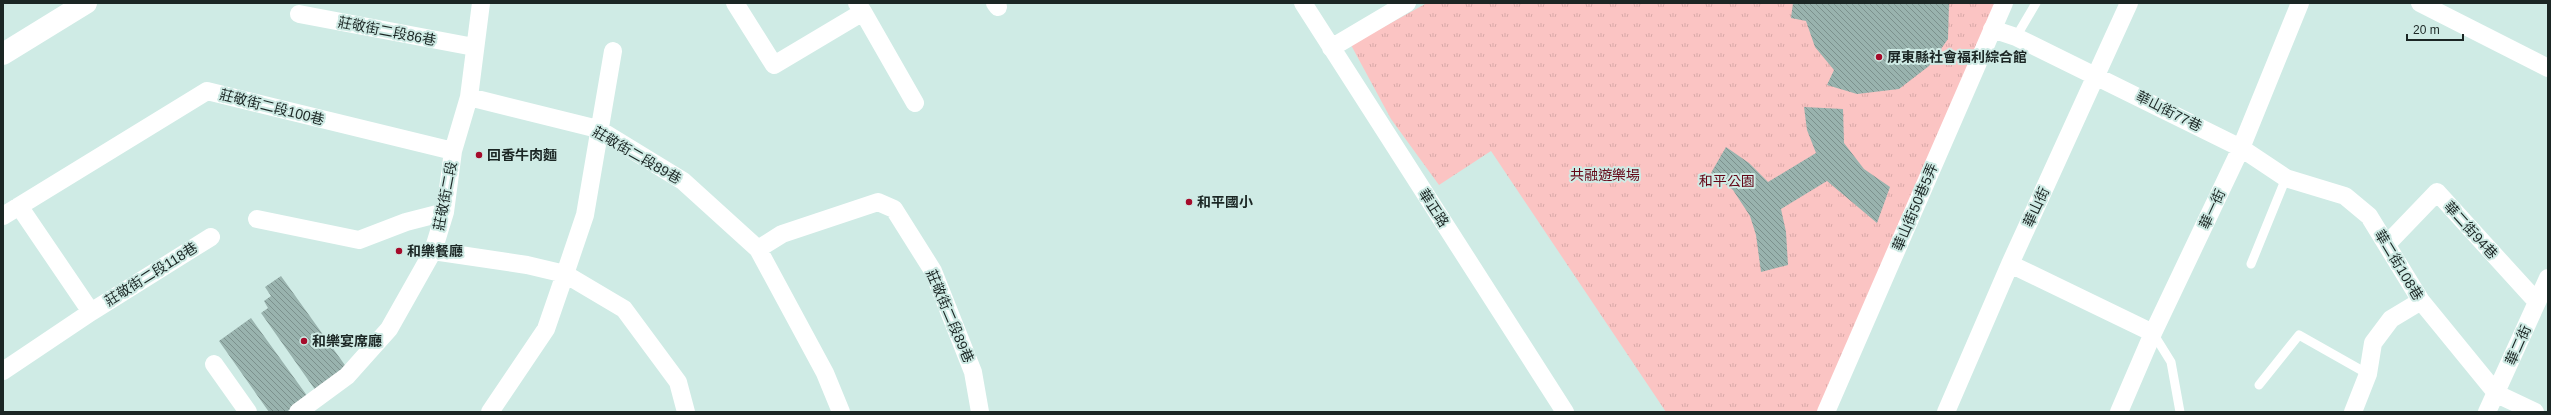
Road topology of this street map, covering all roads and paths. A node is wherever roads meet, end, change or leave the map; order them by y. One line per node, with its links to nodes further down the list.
1 (86, 3): 18 (street)
2 (481, 3): 15 (street, 莊敬街二段)
3 (735, 3): 11 (street)
4 (1303, 3): 16 (street, 華正路)
5 (1407, 3): 16 (street)
6 (2004, 3): 13 (street, 華山街50巷5弄)
7 (2036, 3): 14 (lane)
8 (2129, 3): 20 (street, 華山街)
9 (2300, 3): 24 (street, 華一街)
10 (2420, 3): 19 (street)
11 (860, 8): 22 (street)
12 (299, 14): 15 (street, 莊敬街二段86巷)
13 (1992, 29): 14 (street, 華山街77巷); 55 (street, 華山街50巷5弄)
14 (2016, 36): 20 (street, 華山街77巷)
15 (474, 48): 21 (street, 莊敬街二段)
16 (1331, 48): 54 (street, 華正路)
17 (613, 51): 23 (street)
18 (3, 54)
19 (2548, 68)
20 (2096, 75): 24 (street, 華山街77巷); 35 (street, 華山街)
21 (469, 97): 23 (street, 莊敬街二段89巷); 25 (street, 莊敬街二段)
22 (915, 103)
23 (598, 129): 33 (street, 莊敬街二段89巷); 37 (street)
24 (2241, 148): 26 (street, 華二街108巷); 42 (street, 華一街)
25 (453, 151): 27 (street, 莊敬街二段100巷); 28 (street, 莊敬街二段)
26 (2286, 178): 32 (street, 華二街108巷); 36 (lane)
27 (19, 206): 29 (street, 莊敬街二段100巷); 41 (street, 莊敬街二段118巷)
28 (445, 212): 30 (street); 34 (street, 莊敬街二段)
29 (3, 216)
30 (257, 219)
31 (211, 237): 41 (street, 莊敬街二段118巷)
32 (2388, 243): 39 (street, 華二街108巷); 40 (street, 華二街94巷)
33 (758, 249): 52 (street, 莊敬街二段89巷); 53 (street, 莊敬街二段89巷)
34 (433, 251): 37 (street); 49 (street, 莊敬街二段)
35 (2010, 264): 42 (street); 56 (street, 華山街)
36 (2251, 264)
37 (565, 274): 50 (street); 51 (street)
38 (2548, 278): 40 (street, 華二街)
39 (2421, 300): 45 (street); 47 (street, 華二街108巷)
40 (2537, 302): 47 (street, 華二街)
41 (91, 312): 44 (street, 莊敬街二段118巷)
42 (2153, 333): 57 (street, 華一街); 58 (lane)
43 (214, 364): 48 (street)
44 (3, 371)
45 (2368, 374): 46 (lane); 59 (street)
46 (2259, 385)
47 (2497, 394): 60 (street, 華二街); 61 (street, 華二街108巷)
48 (248, 412)
49 (298, 412)
50 (490, 412)
51 (686, 412)
52 (841, 412)
53 (980, 412)
54 (1565, 412)
55 (1826, 412)
56 (1946, 412)
57 (2119, 412)
58 (2180, 412)
59 (2353, 412)
60 (2487, 412)
61 (2535, 412)

